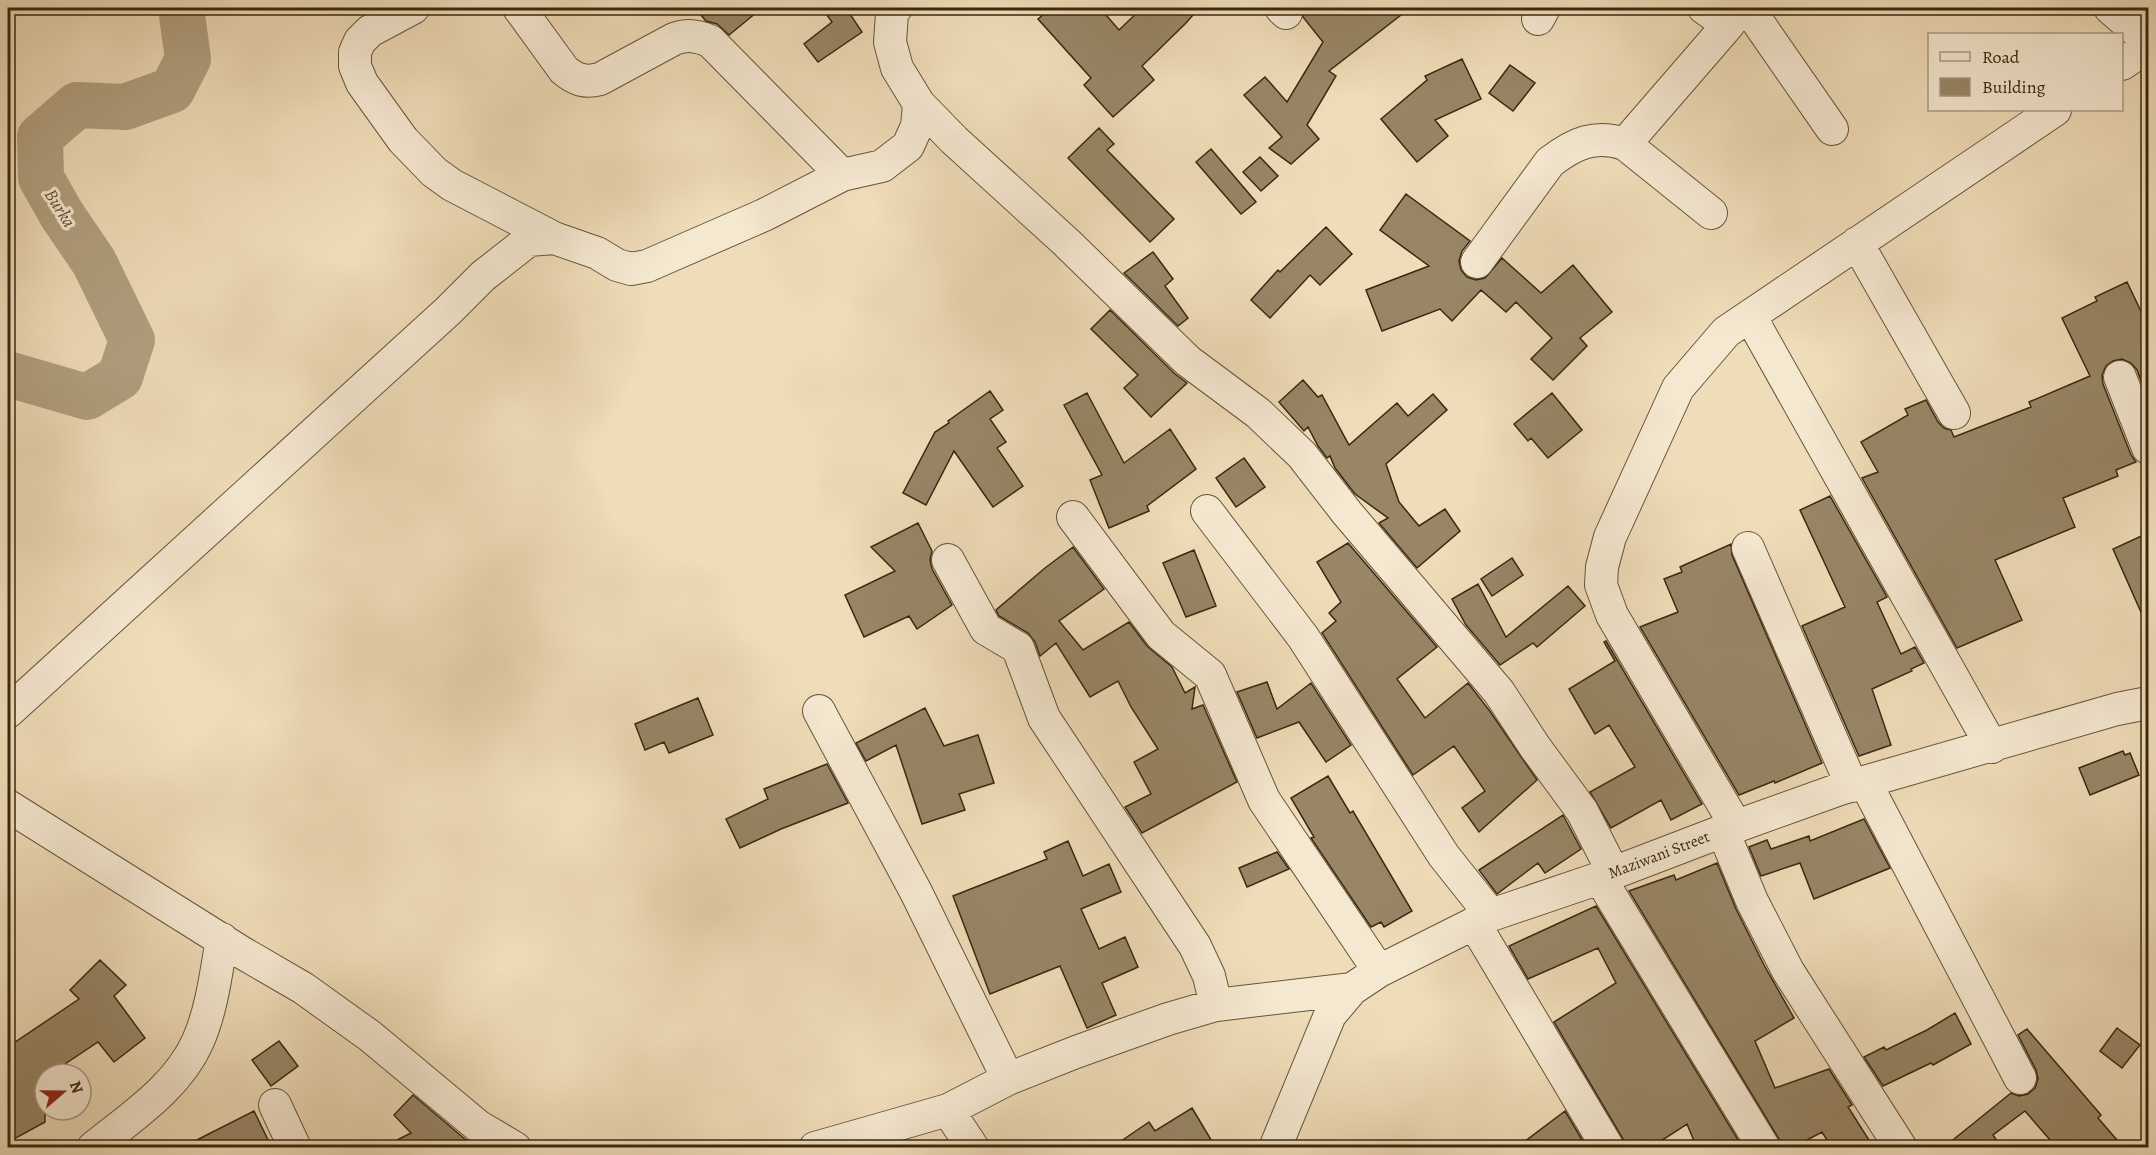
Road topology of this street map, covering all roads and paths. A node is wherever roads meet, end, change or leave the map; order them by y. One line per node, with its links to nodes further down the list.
1 (413, 8): 15 (street)
2 (519, 8): 13 (street)
3 (896, 8): 9 (street)
4 (2117, 10): 6 (street)
5 (1730, 12): 11 (street); 12 (street)
6 (2148, 41)
7 (2148, 46): 8 (street)
8 (2123, 63)
9 (919, 104): 13 (street); 33 (street)
10 (2054, 111): 16 (street)
11 (1832, 129)
12 (1625, 144): 14 (street); 17 (street)
13 (842, 175): 15 (street)
14 (1711, 213)
15 (554, 238): 28 (street)
16 (1857, 243): 18 (street); 20 (street)
17 (1477, 262)
18 (1750, 316): 29 (street); 32 (street)
19 (2120, 377): 21 (street)
20 (1953, 413)
21 (2148, 448)
22 (1207, 511): 34 (street)
23 (1074, 517): 36 (street)
24 (1748, 548): 30 (street)
25 (948, 560): 38 (street)
26 (2148, 703): 29 (street, Maziwani Street)
27 (819, 711): 40 (street)
28 (8, 712)
29 (1992, 747): 30 (street, Maziwani Street)
30 (1858, 784): 32 (street, Maziwani Street); 39 (street)
31 (8, 806): 35 (street)
32 (1729, 829): 33 (street, Maziwani Street); 51 (street)
33 (1607, 875): 34 (street, Maziwani Street); 50 (street)
34 (1482, 919): 36 (street, Maziwani Street); 49 (street)
35 (222, 939): 43 (street); 45 (street)
36 (1379, 971): 37 (street, Maziwani Street)
37 (1352, 989): 38 (street); 48 (street, Maziwani Street)
38 (1216, 1005): 40 (street)
39 (2020, 1078)
40 (1008, 1079): 42 (street)
41 (275, 1105): 44 (street)
42 (948, 1110): 46 (street); 47 (street)
43 (93, 1148)
44 (295, 1148)
45 (515, 1148)
46 (815, 1148)
47 (973, 1148)
48 (1275, 1148)
49 (1608, 1148)
50 (1764, 1148)
51 (1901, 1148)

